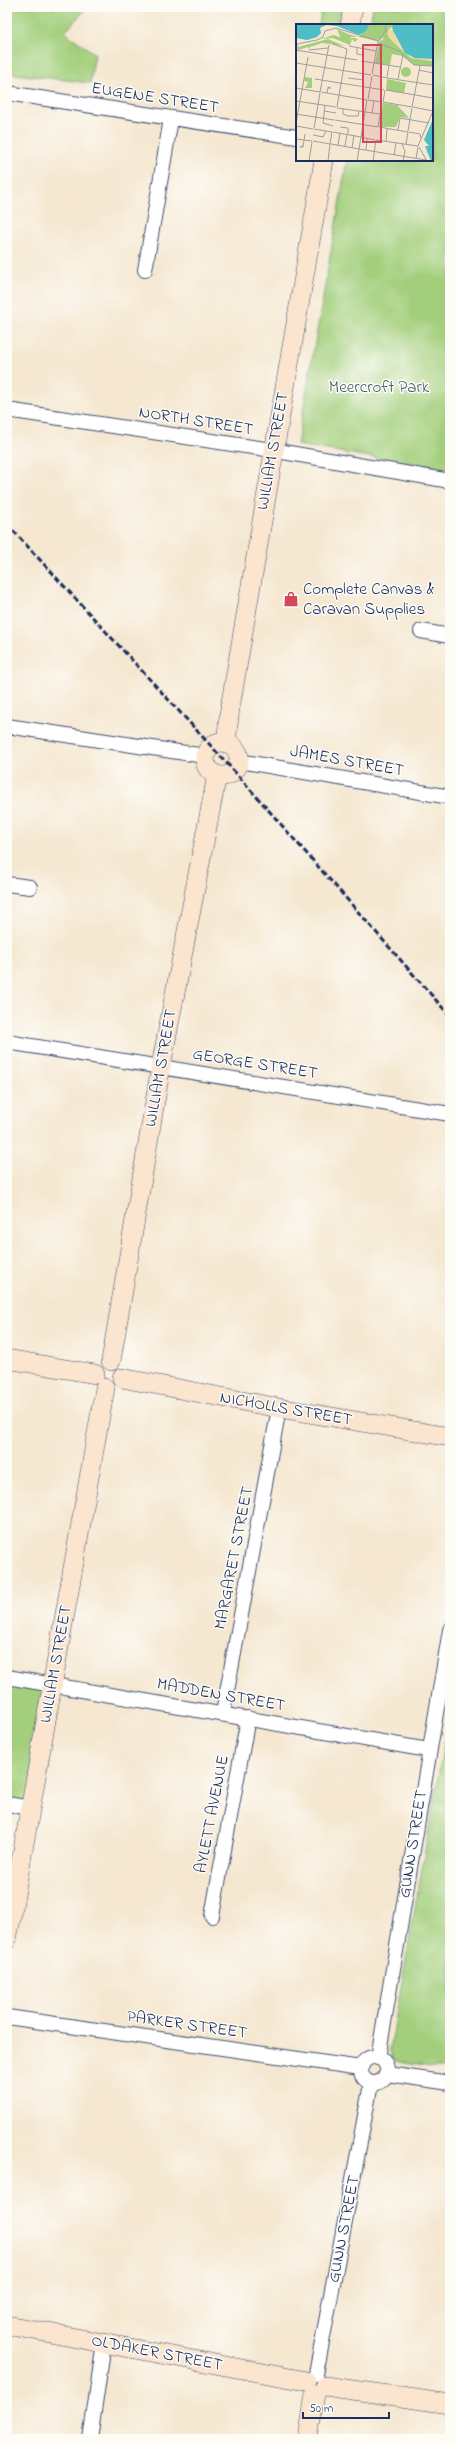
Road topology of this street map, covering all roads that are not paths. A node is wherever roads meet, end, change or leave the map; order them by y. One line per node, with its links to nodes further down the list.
1 (353, 7): 2 (street)
2 (350, 24)
3 (7, 93): 4 (street, EUGENE STREET)
4 (171, 119): 5 (street, EUGENE STREET); 7 (street)
5 (296, 137)
6 (324, 161): 9 (street, WILLIAM STREET)
7 (145, 270)
8 (7, 410): 9 (street, NORTH STREET)
9 (272, 450): 10 (street, NORTH STREET); 14 (street, WILLIAM STREET)
10 (450, 481)
11 (421, 631): 12 (street)
12 (450, 636)
13 (7, 726): 15 (street)
14 (226, 742): 15 (street); 16 (street)
15 (205, 756): 17 (street)
16 (239, 761): 17 (street); 18 (street, JAMES STREET)
17 (216, 775): 22 (street, WILLIAM STREET)
18 (450, 797)
19 (7, 884): 20 (street)
20 (30, 887)
21 (7, 1042): 22 (street, GEORGE STREET)
22 (161, 1066): 23 (street, GEORGE STREET); 25 (street, WILLIAM STREET)
23 (450, 1114)
24 (7, 1359): 27 (street)
25 (111, 1362): 26 (street); 27 (street)
26 (122, 1378): 27 (street); 28 (street, NICHOLLS STREET)
27 (100, 1381): 32 (street, WILLIAM STREET)
28 (279, 1408): 29 (street, NICHOLLS STREET); 33 (street, MARGARET STREET)
29 (450, 1437)
30 (450, 1630): 35 (street, GUNN STREET)
31 (7, 1677): 32 (street, MADDEN STREET)
32 (52, 1684): 33 (street, MADDEN STREET); 37 (street, WILLIAM STREET)
33 (223, 1713): 34 (street, MADDEN STREET)
34 (248, 1718): 35 (street, MADDEN STREET); 38 (street, AYLETT AVENUE)
35 (428, 1750): 41 (street, GUNN STREET)
36 (7, 1804): 37 (street)
37 (31, 1808): 39 (street, WILLIAM STREET)
38 (212, 1916)
39 (7, 1940)
40 (7, 2017): 42 (street, PARKER STREET)
41 (378, 2058): 42 (street); 43 (street)
42 (361, 2068): 45 (street)
43 (387, 2074): 44 (street); 45 (street)
44 (450, 2083)
45 (371, 2084): 48 (street, GUNN STREET)
46 (7, 2325): 47 (street, OLDAKER STREET)
47 (104, 2343): 48 (street, OLDAKER STREET); 50 (street)
48 (316, 2384): 49 (street, OLDAKER STREET); 51 (street, GUNN STREET)
49 (450, 2404)
50 (90, 2439)
51 (308, 2439)

